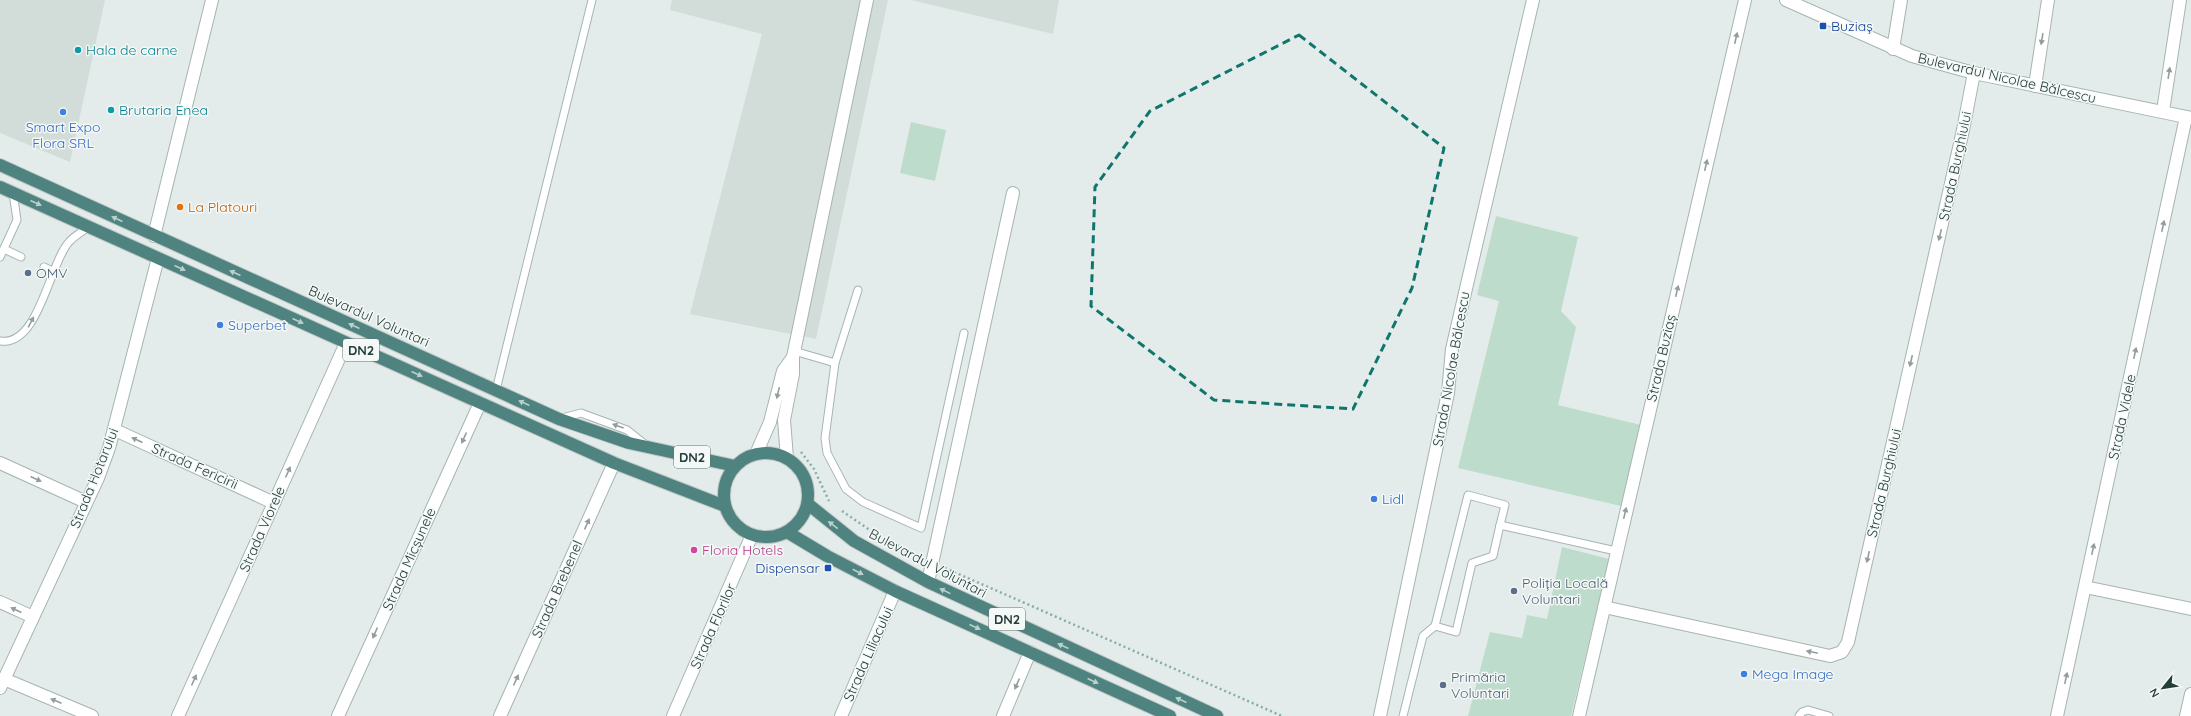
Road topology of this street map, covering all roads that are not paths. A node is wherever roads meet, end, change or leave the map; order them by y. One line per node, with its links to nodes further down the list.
1 (212, 0): 20 (street)
2 (592, 0): 33 (lane)
3 (867, 0): 31 (street)
4 (1533, 0): 70 (street, Strada Nicolae Bălcescu)
5 (1745, 0): 48 (street, Strada Buziaș, one-way to 5)
6 (1786, 0): 10 (street, Bulevardul Nicolae Bălcescu)
7 (1901, 0): 10 (street)
8 (2048, 0): 12 (street, one-way to 12)
9 (2180, 0): 13 (street, one-way to 9)
10 (1894, 49): 11 (street, Bulevardul Nicolae Bălcescu)
11 (1974, 73): 12 (street, Bulevardul Nicolae Bălcescu); 53 (street, Strada Burghiului, one-way to 53)
12 (2034, 86): 13 (street, Bulevardul Nicolae Bălcescu)
13 (2163, 111): 14 (street, Bulevardul Nicolae Bălcescu)
14 (2188, 118): 50 (street, Strada Videle, one-way to 14)
15 (0, 165): 20 (highway, Bulevardul Voluntari / DN2, one-way to 15)
16 (0, 187): 17 (highway, DN2)
17 (13, 193): 19 (highway, DN2, one-way to 19); 21 (lane)
18 (1012, 193): 49 (street)
19 (88, 227): 24 (highway, DN2); 26 (lane)
20 (154, 236): 33 (highway, Bulevardul Voluntari / DN2, one-way to 20)
21 (4, 249): 22 (lane); 23 (lane)
22 (0, 257)
23 (21, 257)
24 (158, 258): 30 (highway, DN2, one-way to 30); 35 (street, Strada Hotarului)
25 (44, 267): 26 (lane)
26 (54, 272): 29 (lane, one-way to 26)
27 (858, 290): 32 (lane)
28 (964, 333): 32 (lane)
29 (0, 340)
30 (346, 343): 34 (highway, DN2, one-way to 34); 42 (street, Strada Viorele, one-way to 30)
31 (793, 354): 32 (lane); 36 (street, one-way to 36); 37 (street)
32 (835, 363)
33 (496, 390): 40 (highway, Bulevardul Voluntari / DN2, one-way to 33)
34 (480, 402): 38 (highway, DN2); 63 (street, Strada Micșunele, one-way to 63)
35 (115, 430): 41 (street, Strada Hotarului); 42 (street, Strada Fericirii, one-way to 35)
36 (756, 454): 37 (highway); 40 (highway)
37 (787, 458): 43 (highway)
38 (614, 463): 44 (highway, DN2); 64 (street, Strada Brebenel, one-way to 38)
39 (0, 464): 41 (street, one-way to 41)
40 (735, 466): 44 (highway)
41 (86, 502): 55 (street, Strada Hotarului)
42 (274, 502): 62 (street, Strada Viorele, one-way to 42)
43 (808, 504): 46 (highway); 49 (highway, Bulevardul Voluntari / DN2, one-way to 43)
44 (725, 506): 47 (highway)
45 (1500, 525): 48 (lane); 56 (lane); 56 (lane)
46 (787, 532): 47 (highway); 51 (highway, DN2, one-way to 51)
47 (752, 535): 65 (street, Strada Florilor)
48 (1616, 551): 53 (street, Strada Buziaș)
49 (928, 582): 69 (highway, Bulevardul Voluntari / DN2, one-way to 49)
50 (2085, 587): 54 (street); 75 (street, Strada Videle, one-way to 50)
51 (895, 591): 57 (highway, DN2, one-way to 57); 66 (street, Strada Liliacului)
52 (0, 602): 55 (street, one-way to 52)
53 (1604, 607): 72 (street, Strada Buziaș)
54 (2191, 609)
55 (33, 617): 58 (street, Strada Hotarului)
56 (1435, 626): 71 (lane)
57 (1030, 652): 60 (highway, DN2, one-way to 60); 67 (street, one-way to 67)
58 (2, 683): 61 (street, one-way to 58)
59 (2191, 694): 76 (street)
60 (1157, 713): 68 (highway, DN2)
61 (92, 716)
62 (178, 716)
63 (338, 716)
64 (500, 716)
65 (673, 716)
66 (841, 716)
67 (1003, 716)
68 (1170, 716)
69 (1217, 716)
70 (1380, 716)
71 (1403, 716)
72 (1578, 716)
73 (1799, 716): 74 (lane)
74 (1829, 716)
75 (2057, 716)
76 (2186, 716)

